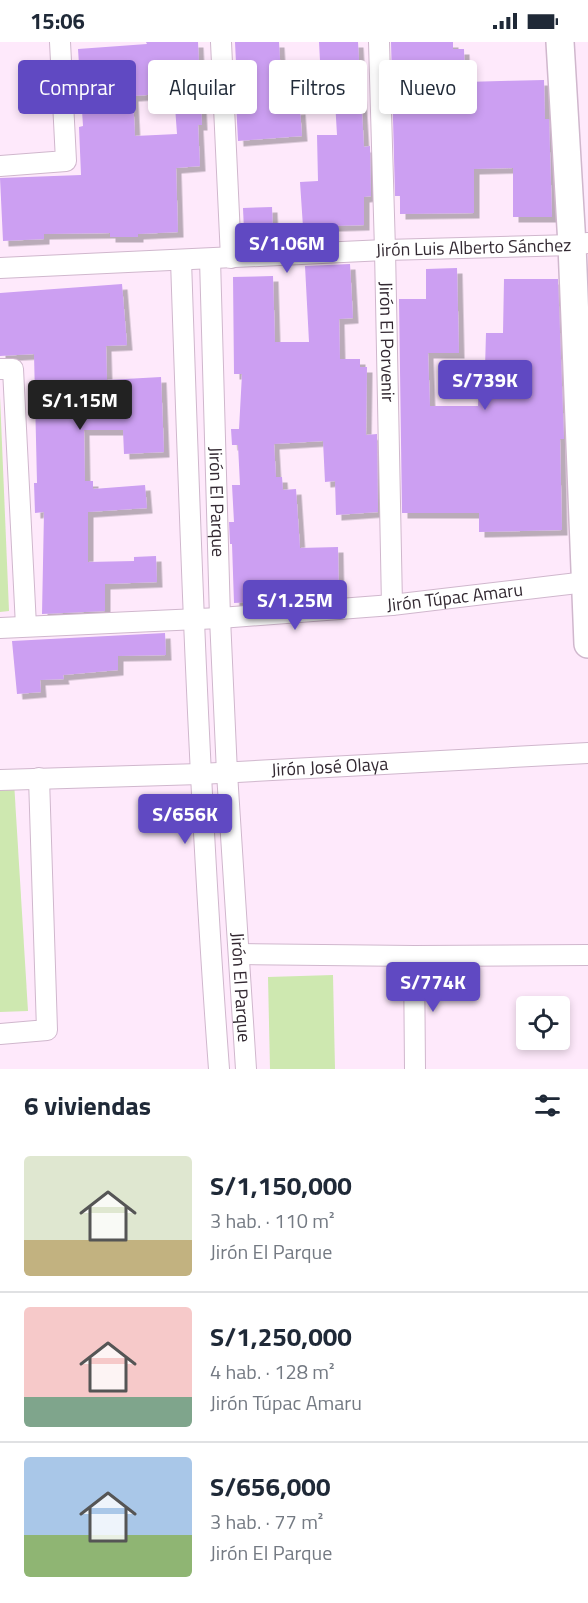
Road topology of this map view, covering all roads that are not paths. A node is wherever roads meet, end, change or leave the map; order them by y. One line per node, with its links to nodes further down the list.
1 (60, 42): 5 (street)
2 (221, 42): 8 (street)
3 (379, 42): 7 (street, Jirón El Porvenir)
4 (560, 42): 6 (main road)
5 (0, 166)
6 (580, 244): 7 (street, Jirón Luis Alberto Sánchez); 13 (main road)
7 (385, 250): 8 (street, Jirón Luis Alberto Sánchez); 14 (street, Jirón El Porvenir)
8 (231, 258): 9 (street, Jirón Luis Alberto Sánchez)
9 (210, 259): 10 (street, Jirón Luis Alberto Sánchez); 15 (street, Jirón El Parque)
10 (181, 260): 11 (street, Jirón Luis Alberto Sánchez); 16 (street, Jirón El Parque)
11 (0, 268)
12 (0, 369): 17 (street)
13 (586, 582): 14 (street, Jirón Túpac Amaru); 19 (main road)
14 (392, 605): 15 (street, Jirón Túpac Amaru)
15 (220, 618): 16 (street, Jirón Túpac Amaru); 21 (street, Jirón El Parque)
16 (192, 619): 17 (street, Jirón Túpac Amaru); 22 (street, Jirón El Parque)
17 (26, 626): 18 (street, Jirón Túpac Amaru)
18 (0, 628)
19 (588, 644)
20 (588, 753): 21 (street, Jirón José Olaya)
21 (227, 773): 22 (street, Jirón José Olaya); 25 (street, Jirón El Parque)
22 (200, 774): 23 (street, Jirón José Olaya); 29 (street, Jirón El Parque)
23 (39, 778): 24 (street, Jirón José Olaya); 28 (street)
24 (0, 780)
25 (239, 954): 27 (street); 30 (street, Jirón El Parque)
26 (588, 955): 27 (street)
27 (414, 956): 31 (street)
28 (0, 1034)
29 (219, 1069)
30 (246, 1069)
31 (415, 1069)

